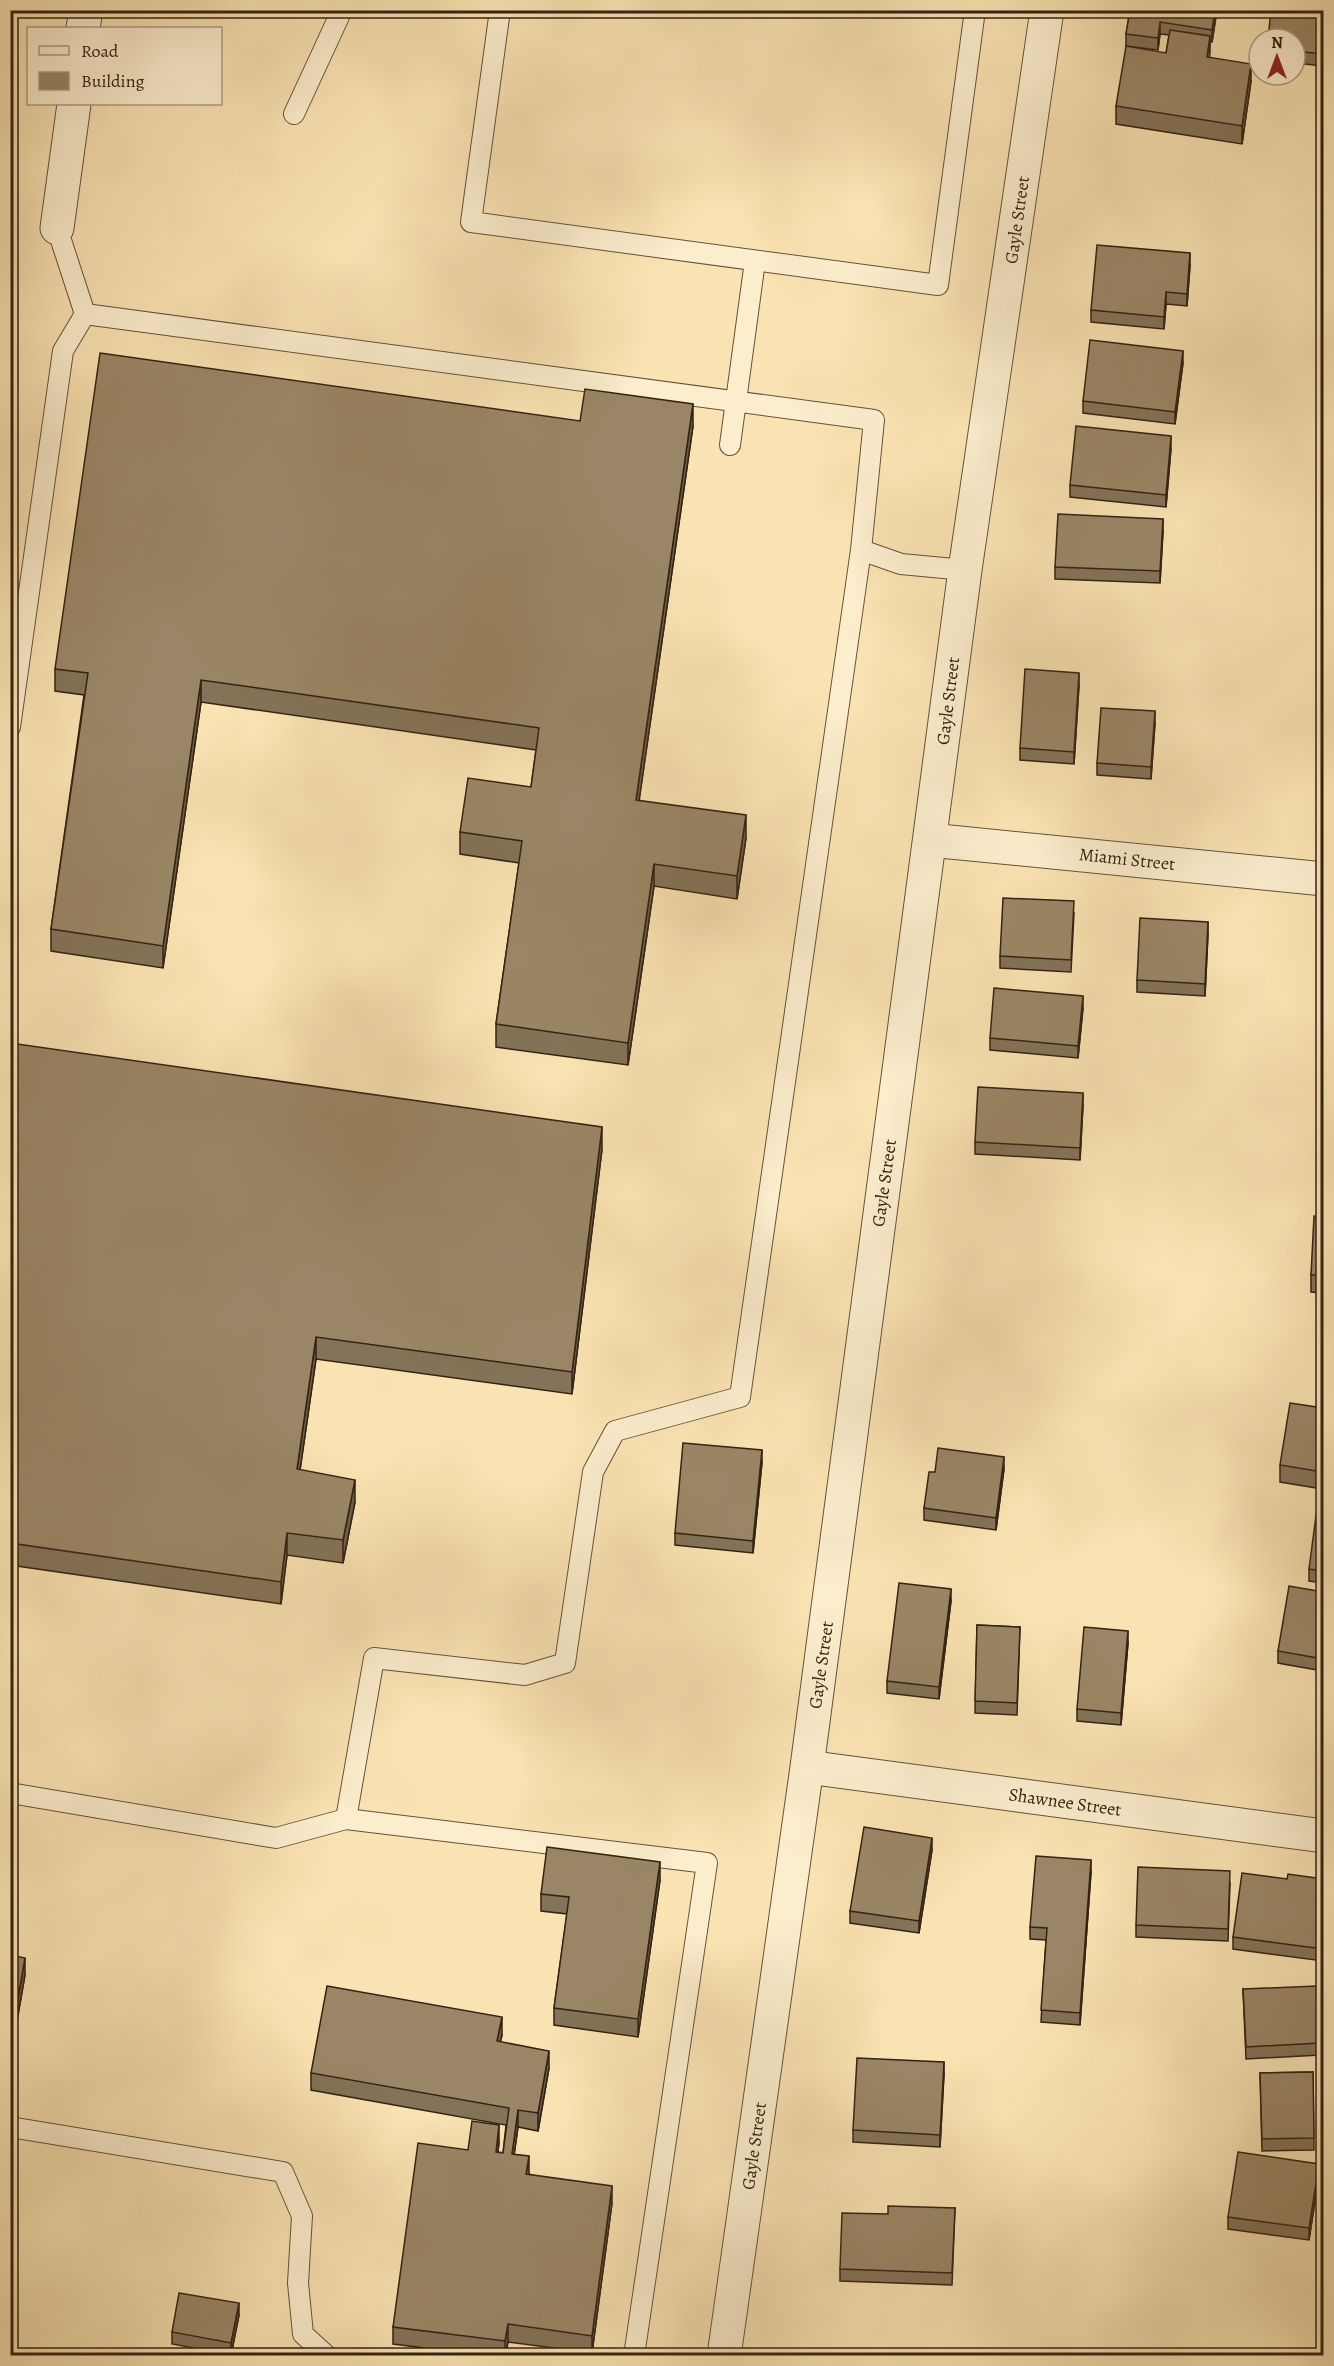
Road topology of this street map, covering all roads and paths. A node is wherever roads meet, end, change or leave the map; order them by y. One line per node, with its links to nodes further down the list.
1 (86, 10): 6 (street)
2 (342, 10): 8 (lane)
3 (500, 10): 10 (lane)
4 (975, 10): 10 (lane)
5 (1047, 10): 15 (street, Gayle Street)
6 (83, 27)
7 (74, 105): 9 (street)
8 (294, 114)
9 (57, 228): 11 (lane)
10 (755, 261): 12 (lane)
11 (85, 314): 12 (lane); 16 (lane)
12 (736, 402): 13 (lane); 14 (lane)
13 (730, 445)
14 (861, 550): 15 (lane); 21 (lane)
15 (965, 570): 17 (street, Gayle Street)
16 (10, 727)
17 (930, 840): 18 (street, Miami Street); 19 (street, Gayle Street)
18 (1323, 879)
19 (807, 1767): 22 (street, Shawnee Street); 26 (street, Gayle Street)
20 (10, 1793): 21 (lane)
21 (346, 1819): 25 (lane)
22 (1323, 1836)
23 (10, 2127): 24 (lane)
24 (327, 2355)
25 (634, 2355)
26 (724, 2355)

